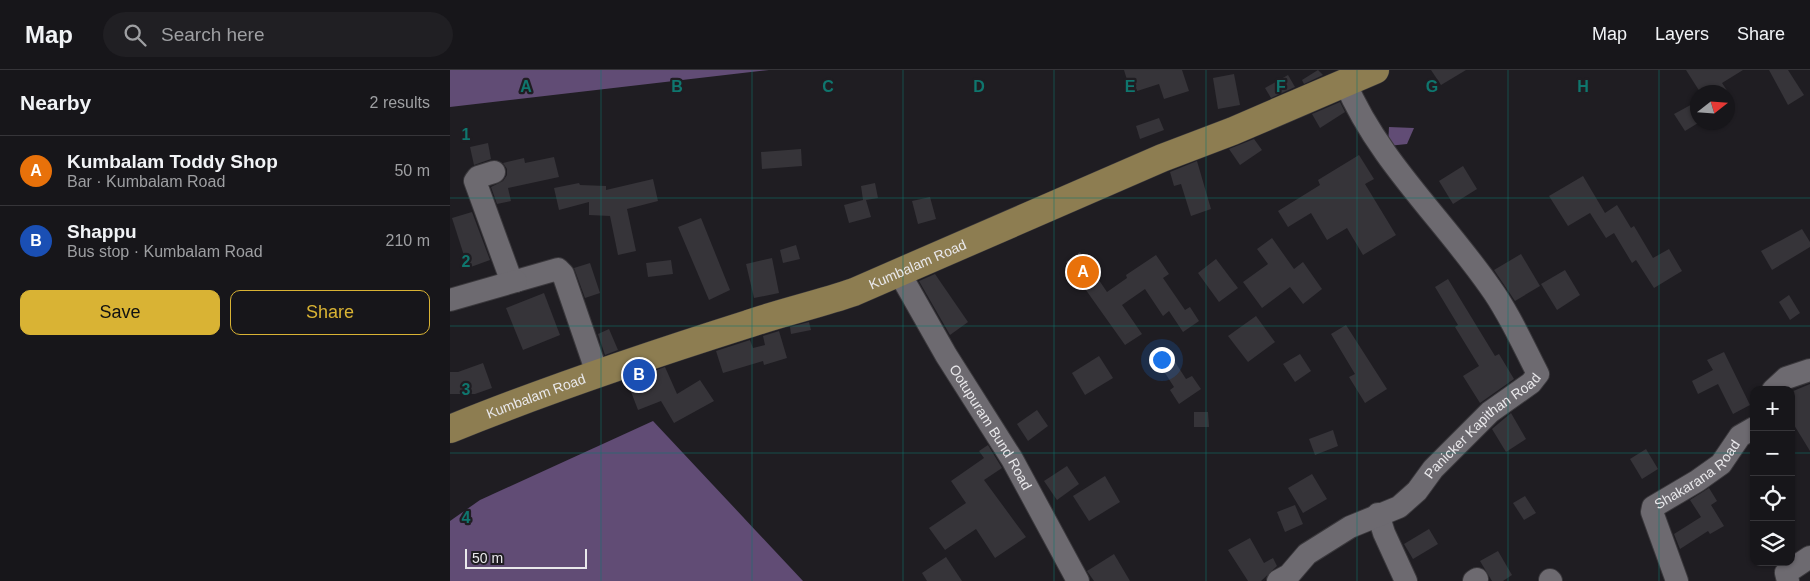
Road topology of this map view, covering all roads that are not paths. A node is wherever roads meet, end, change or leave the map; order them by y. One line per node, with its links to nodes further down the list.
1 (1376, 70): 2 (main road, Kumbalam Road)
2 (1345, 82): 4 (main road, Kumbalam Road); 12 (street, Panicker Kapithan Road)
3 (494, 172): 5 (street)
4 (900, 274): 8 (main road, Kumbalam Road); 15 (street, Ootupuram Bund Road)
5 (516, 280): 6 (street); 8 (street)
6 (450, 300)
7 (1810, 370): 9 (street)
8 (597, 373): 10 (main road, Kumbalam Road)
9 (1777, 386)
10 (450, 429)
11 (1750, 430): 17 (street, Shakarana Road)
12 (1378, 514): 14 (street, Panicker Kapithan Road); 16 (street)
13 (1810, 557): 18 (street)
14 (1287, 579)
15 (1078, 581)
16 (1406, 581)
17 (1677, 581)
18 (1788, 581)

